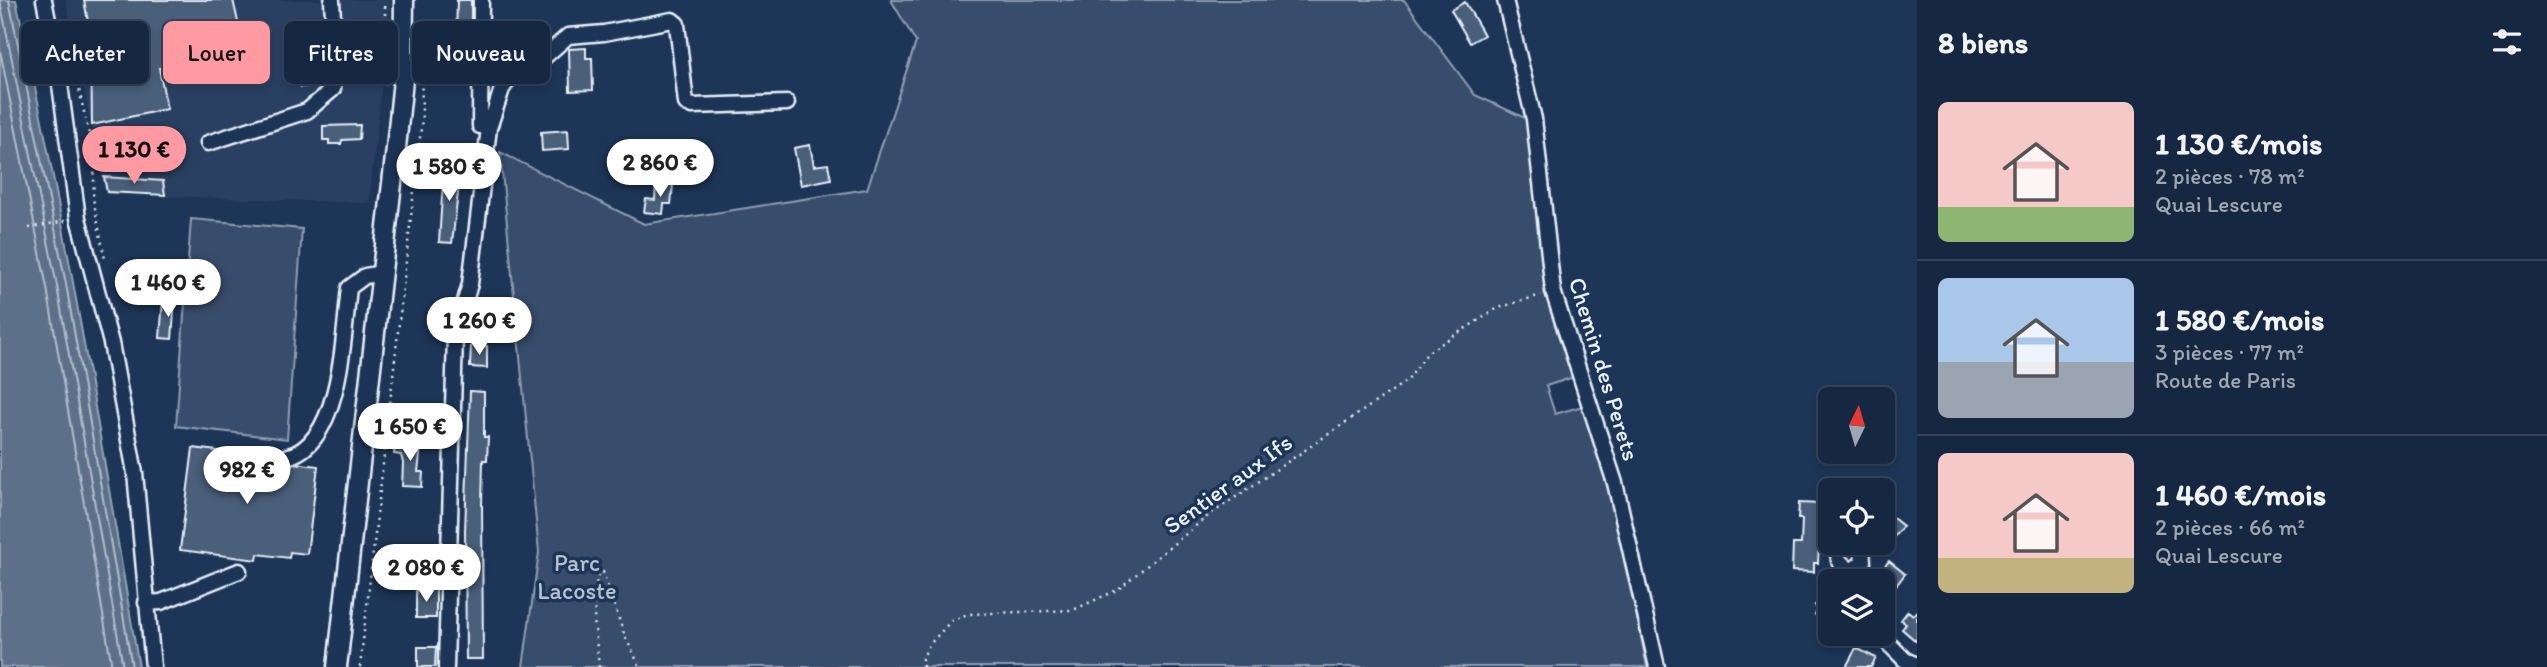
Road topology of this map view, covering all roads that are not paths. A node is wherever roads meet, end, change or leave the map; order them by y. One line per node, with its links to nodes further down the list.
1 (44, 0): 12 (street)
2 (332, 0): 8 (street)
3 (404, 0): 9 (main road)
4 (481, 0): 7 (street)
5 (1505, 0): 18 (street, Chemin des Perets)
6 (787, 103): 7 (street)
7 (489, 128): 17 (street)
8 (208, 143)
9 (382, 273): 10 (street); 16 (main road)
10 (276, 458)
11 (239, 571): 12 (street)
12 (146, 603): 15 (street)
13 (1891, 646): 14 (street)
14 (1917, 665)
15 (153, 667)
16 (337, 667)
17 (446, 667)
18 (1657, 667)

